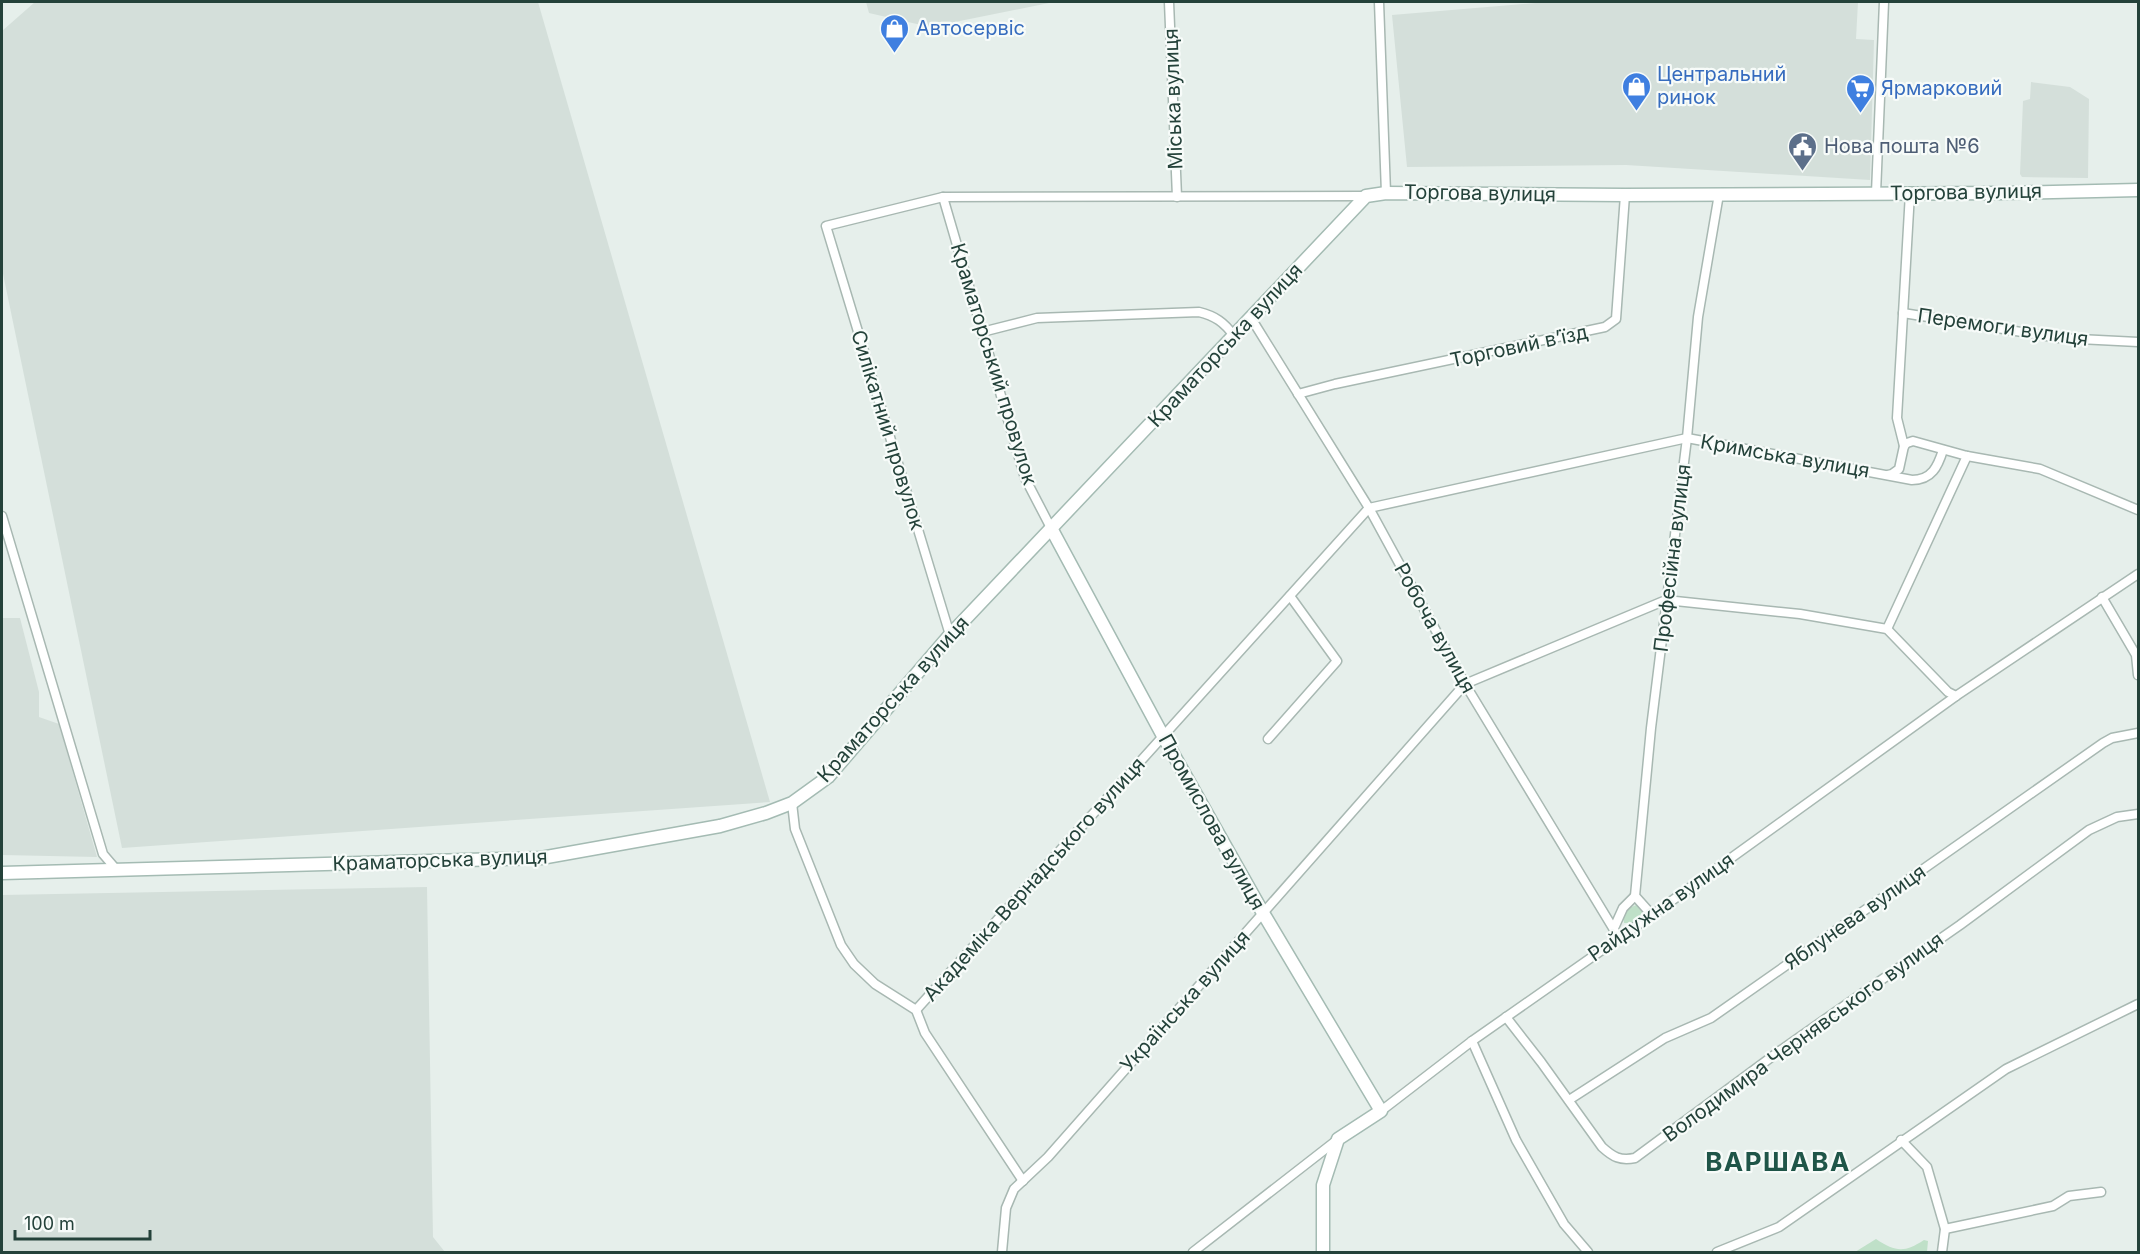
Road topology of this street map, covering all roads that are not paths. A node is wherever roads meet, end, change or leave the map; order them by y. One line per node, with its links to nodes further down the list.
1 (1169, 2): 10 (street, Міська вулиця)
2 (1379, 2): 5 (street)
3 (1884, 2): 6 (street)
4 (2139, 190): 7 (street, Торгова вулиця)
5 (1386, 192): 9 (street, Торгова вулиця); 11 (street, Торгова вулиця)
6 (1876, 192): 7 (street, Торгова вулиця); 8 (street, Торгова вулиця)
7 (1910, 193): 14 (street)
8 (1719, 194): 9 (street, Торгова вулиця); 21 (street, Професійна вулиця)
9 (1625, 195): 19 (street, Торговий в’їзд)
10 (1177, 196): 11 (street, Торгова вулиця); 12 (street, Торгова вулиця)
11 (1366, 196): 15 (street, Краматорська вулиця)
12 (943, 197): 13 (street, Торгова вулиця); 16 (street, Краматорський провулок)
13 (826, 226): 36 (street, Силікатний провулок)
14 (1904, 313): 18 (street, Перемоги вулиця); 20 (street)
15 (1251, 318): 17 (street, Краматорська вулиця); 19 (street, Робоча вулиця)
16 (982, 332): 17 (street); 30 (street, Краматорський провулок)
17 (1234, 336): 30 (street, Краматорська вулиця)
18 (2139, 342)
19 (1298, 394): 27 (street, Робоча вулиця)
20 (1897, 418): 22 (street); 23 (street)
21 (1688, 438): 26 (street, Кримська вулиця); 27 (street, Кримська вулиця); 34 (street, Професійна вулиця)
22 (1918, 442): 23 (street); 24 (street)
23 (1904, 446): 26 (street, Кримська вулиця)
24 (1942, 450): 25 (street); 26 (street)
25 (1967, 456): 28 (street); 35 (street)
26 (1887, 474)
27 (1370, 508): 32 (street, Академіка Вернадського вулиця); 38 (street, Робоча вулиця)
28 (2139, 510)
29 (2, 516): 45 (street)
30 (1051, 528): 36 (street, Краматорська вулиця); 41 (street, Промислова вулиця)
31 (2139, 574): 33 (street, Райдужна вулиця)
32 (1290, 596): 41 (street, Академіка Вернадського вулиця); 42 (street)
33 (2102, 597): 37 (street); 39 (street, Райдужна вулиця)
34 (1666, 600): 35 (street); 38 (street); 47 (street, Професійна вулиця)
35 (1887, 629): 39 (street)
36 (950, 635): 43 (street, Краматорська вулиця)
37 (2139, 675)
38 (1465, 684): 48 (street, Українська вулиця); 50 (street, Робоча вулиця)
39 (1956, 696): 49 (street, Райдужна вулиця)
40 (2139, 732): 56 (street, Яблунева вулиця)
41 (1163, 736): 48 (street, Промислова вулиця); 53 (street, Академіка Вернадського вулиця)
42 (1268, 739)
43 (792, 803): 45 (street, Краматорська вулиця); 53 (street)
44 (2139, 814): 56 (street, Володимира Чернявського вулиця)
45 (115, 868): 46 (street, Краматорська вулиця)
46 (2, 873)
47 (1635, 896): 49 (street); 50 (street)
48 (1263, 913): 57 (street, Промислова вулиця); 60 (street, Українська вулиця)
49 (1652, 915): 51 (street, Райдужна вулиця)
50 (1614, 928): 51 (street, Робоча вулиця)
51 (1619, 938): 54 (street, Райдужна вулиця)
52 (2139, 1004): 59 (street)
53 (916, 1010): 60 (street)
54 (1506, 1017): 55 (street, Райдужна вулиця); 56 (street, Володимира Чернявського вулиця)
55 (1472, 1041): 57 (street, Райдужна вулиця); 66 (street)
56 (1569, 1101)
57 (1382, 1111): 58 (street, Райдужна вулиця)
58 (1338, 1139): 64 (street, Райдужна вулиця); 65 (street)
59 (1901, 1140): 62 (street); 67 (street)
60 (1023, 1181): 63 (street, Українська вулиця)
61 (2101, 1192): 62 (street)
62 (1945, 1229): 68 (street)
63 (1002, 1252)
64 (1193, 1252)
65 (1323, 1252)
66 (1588, 1252)
67 (1717, 1252)
68 (1942, 1252)

